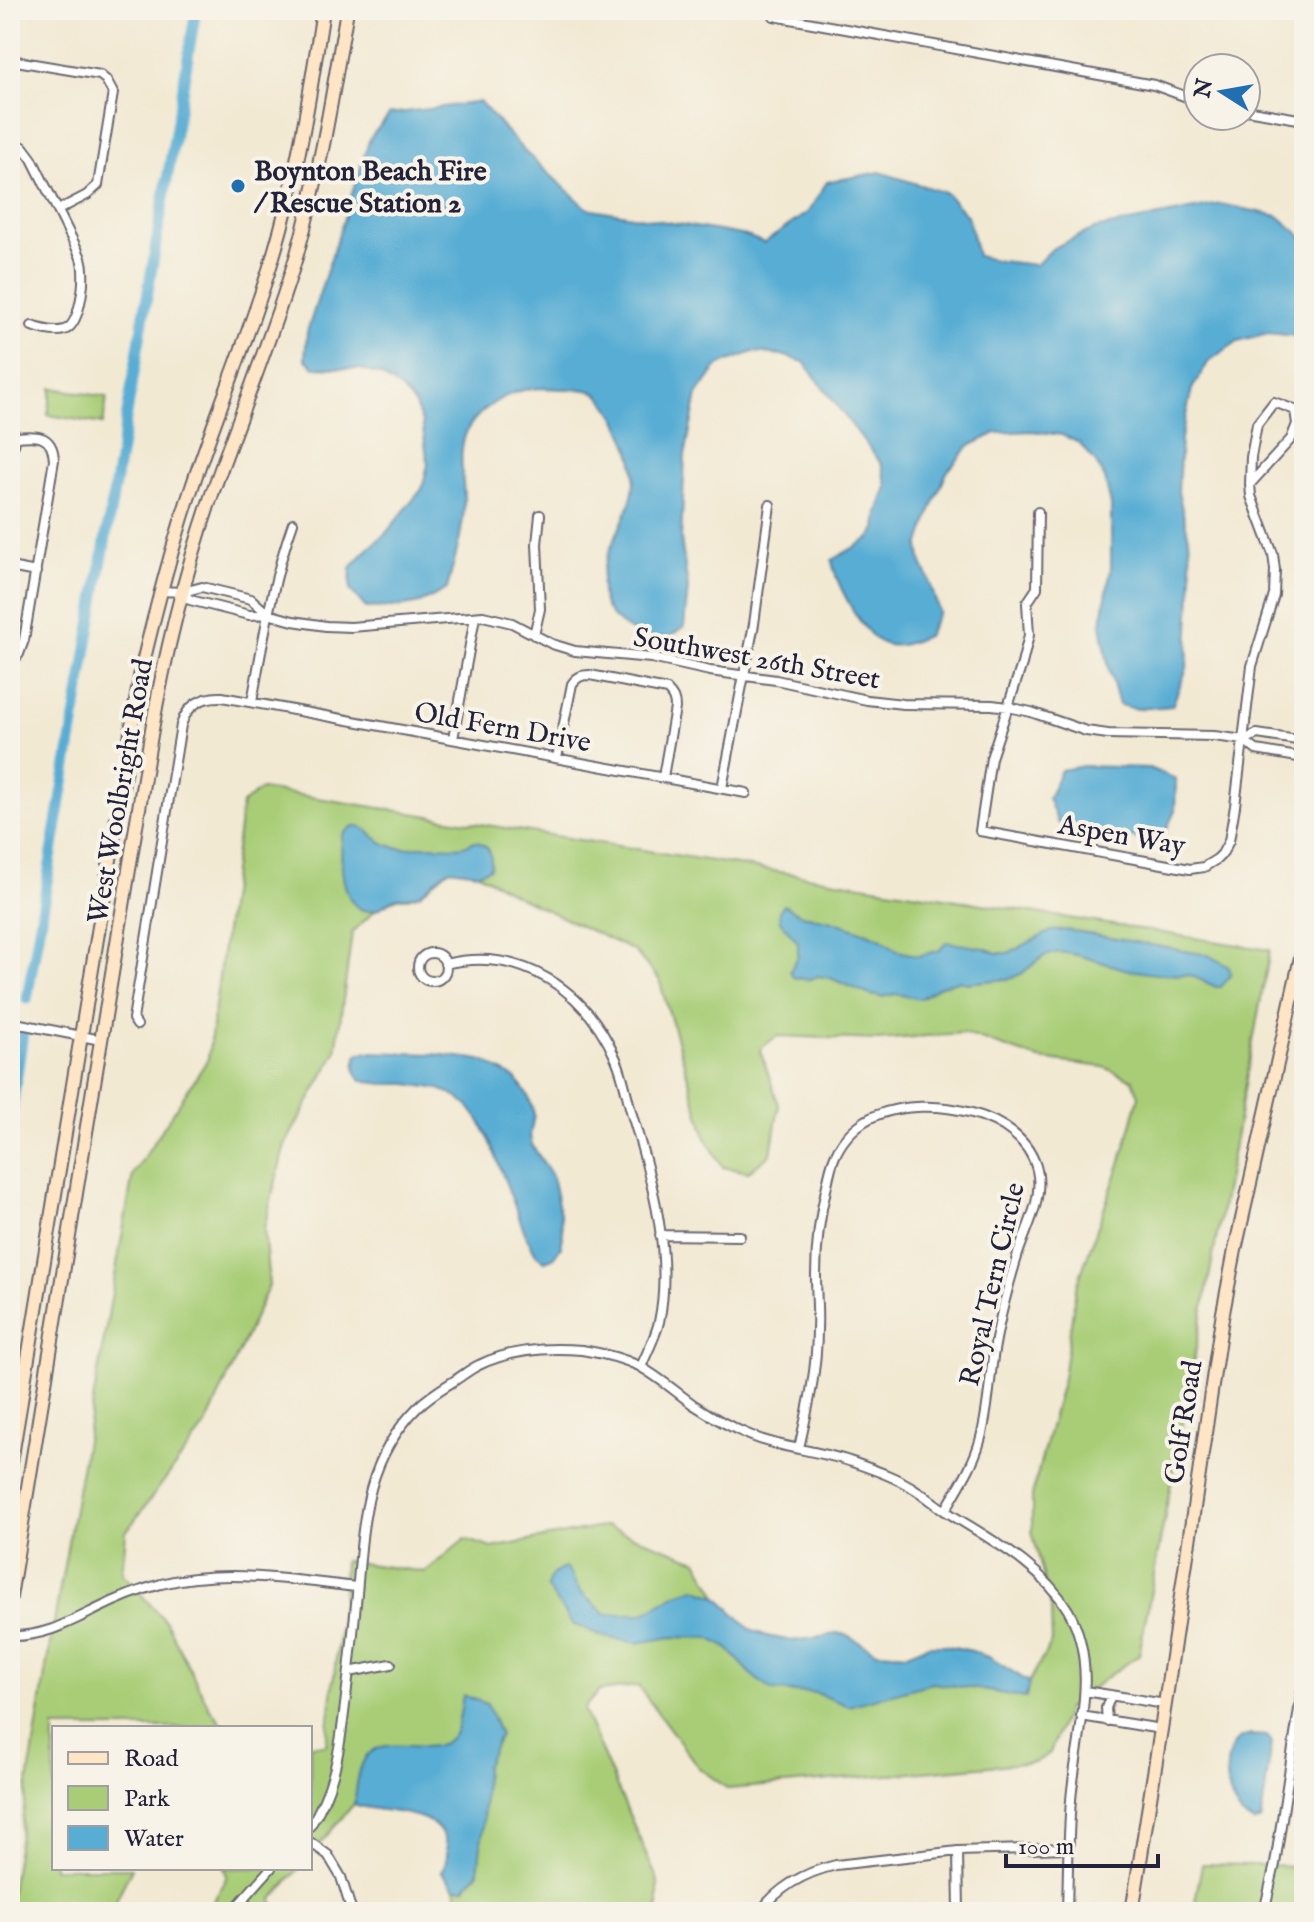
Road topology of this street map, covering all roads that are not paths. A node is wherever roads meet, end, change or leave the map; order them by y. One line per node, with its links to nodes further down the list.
1 (323, 10): 24 (main road, West Woolbright Road)
2 (347, 10): 25 (main road, West Woolbright Road)
3 (1280, 10): 5 (main road)
4 (774, 13): 6 (street)
5 (1304, 14)
6 (791, 15): 8 (street)
7 (10, 60): 12 (street)
8 (1182, 95)
9 (1262, 113): 10 (street)
10 (1304, 120)
11 (10, 139): 12 (street)
12 (58, 210): 13 (street)
13 (32, 326)
14 (10, 426): 15 (street)
15 (16, 437): 16 (street); 23 (street)
16 (10, 449)
17 (1250, 484): 17 (street); 34 (street)
18 (770, 505): 30 (street)
19 (1038, 512): 32 (street)
20 (540, 515): 28 (street)
21 (293, 523): 26 (street)
22 (10, 567): 23 (street)
23 (36, 572): 29 (street)
24 (160, 591): 25 (street, Southwest 26th Street); 45 (main road, West Woolbright Road)
25 (183, 592): 26 (street, Southwest 26th Street); 26 (street, Southwest 26th Street); 46 (main road, West Woolbright Road)
26 (268, 614): 27 (street, Southwest 26th Street); 31 (street)
27 (475, 617): 28 (street, Southwest 26th Street); 33 (street)
28 (534, 635): 30 (street, Southwest 26th Street)
29 (10, 664)
30 (742, 676): 32 (street, Southwest 26th Street); 39 (street)
31 (252, 702): 33 (street, Old Fern Drive); 44 (street, Old Fern Drive)
32 (1008, 707): 34 (street, Southwest 26th Street); 34 (street, Aspen Way)
33 (453, 739): 36 (street, Old Fern Drive)
34 (1244, 740): 35 (street, Southwest 26th Street); 37 (street, Southwest 26th Street)
35 (1304, 741)
36 (557, 758): 38 (street, Old Fern Drive); 38 (street)
37 (1304, 758)
38 (663, 777): 39 (street, Old Fern Drive)
39 (722, 788): 40 (street, Old Fern Drive)
40 (746, 793)
41 (1304, 944): 61 (main road, Golf Road)
42 (445, 964): 47 (street)
43 (10, 1022): 45 (street)
44 (137, 1025)
45 (81, 1036): 46 (street); 51 (main road, West Woolbright Road)
46 (101, 1040): 54 (main road, West Woolbright Road)
47 (660, 1235): 48 (street); 49 (street)
48 (740, 1236)
49 (641, 1367): 50 (street); 53 (street)
50 (799, 1448): 52 (street); 52 (street, Royal Tern Circle)
51 (10, 1468)
52 (945, 1511): 59 (street)
53 (357, 1587): 55 (street); 57 (street)
54 (10, 1597)
55 (10, 1636)
56 (391, 1664): 57 (street)
57 (349, 1672): 65 (street)
58 (1304, 1677): 76 (street)
59 (1085, 1691): 60 (street); 62 (street)
60 (1111, 1695): 61 (street); 63 (street)
61 (1165, 1704): 64 (main road, Golf Road)
62 (1081, 1716): 63 (street); 67 (street)
63 (1107, 1721): 64 (street)
64 (1161, 1729): 75 (main road, Golf Road)
65 (312, 1823)
66 (312, 1843): 71 (street)
67 (1068, 1848): 68 (street); 74 (street)
68 (958, 1851): 72 (street); 73 (street)
69 (269, 1870): 70 (street)
70 (232, 1912)
71 (352, 1912)
72 (760, 1912)
73 (959, 1912)
74 (1067, 1912)
75 (1132, 1912)
76 (1264, 1912)

